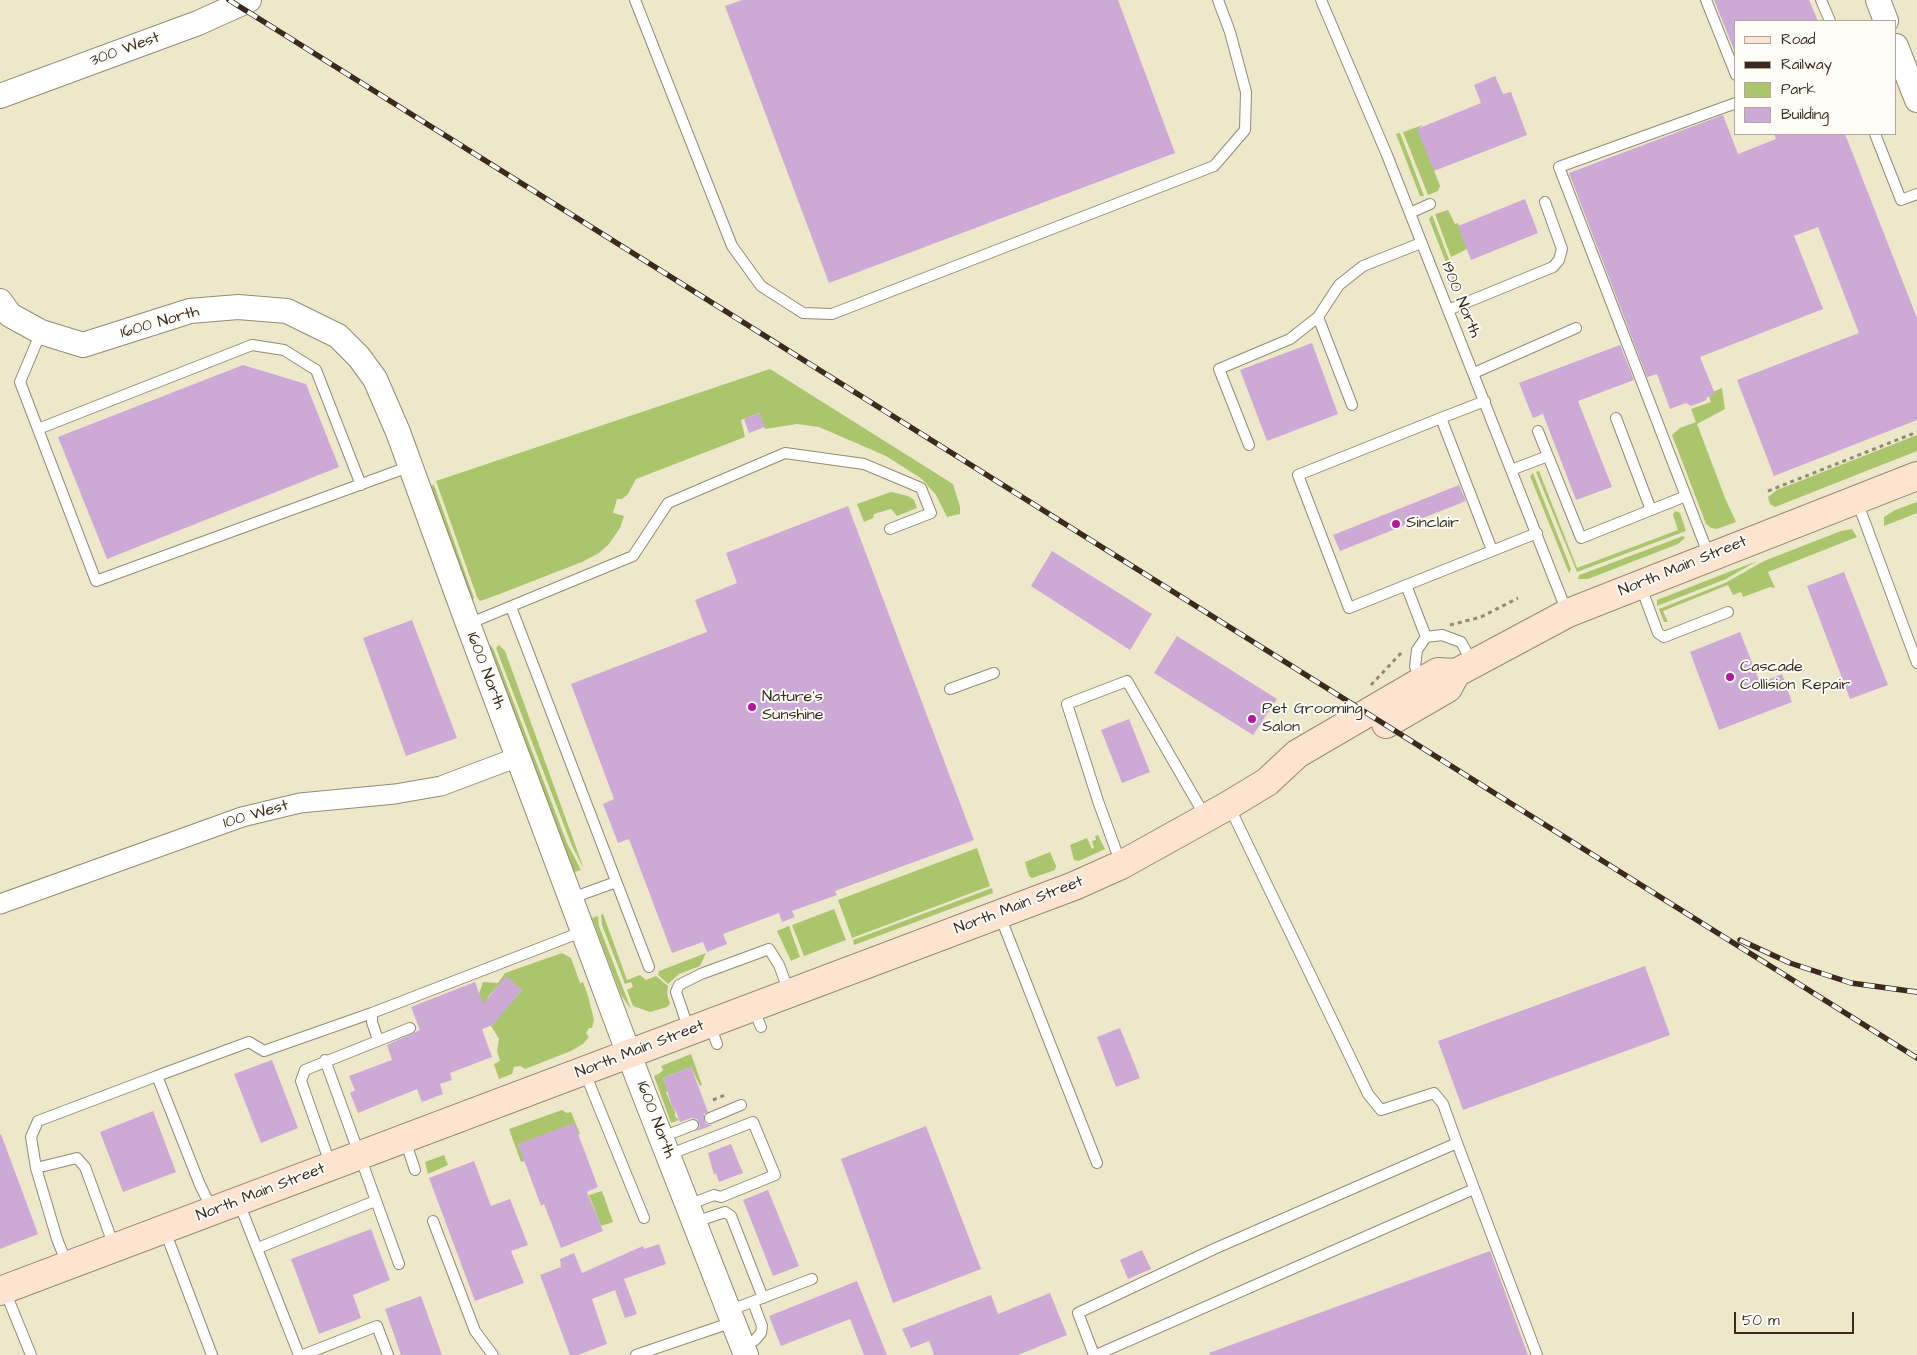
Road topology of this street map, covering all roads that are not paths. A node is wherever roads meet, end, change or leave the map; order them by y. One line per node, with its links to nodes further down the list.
1 (249, 0): 12 (street, 300 West)
2 (635, 0): 3 (lane)
3 (1218, 0)
4 (1321, 0): 19 (lane, 1900 North)
5 (1706, 0): 11 (lane)
6 (1821, 0): 8 (lane)
7 (1878, 0): 9 (street)
8 (1830, 20)
9 (1886, 20)
10 (1897, 49): 13 (street)
11 (1734, 70)
12 (0, 96)
13 (1917, 100)
14 (1734, 104): 39 (lane)
15 (1875, 135): 16 (lane)
16 (1917, 194)
17 (1545, 202): 22 (lane)
18 (1430, 204): 19 (lane)
19 (1410, 213): 20 (lane, 1900 North)
20 (1421, 243): 22 (lane, 1900 North); 23 (lane)
21 (0, 302): 25 (street, 1600 North)
22 (1448, 310): 26 (lane, 1900 North)
23 (1318, 317): 28 (lane); 33 (lane)
24 (1576, 328): 26 (lane)
25 (41, 332): 31 (lane); 35 (street, 1600 North)
26 (1474, 373): 27 (lane, 1900 North)
27 (1485, 401): 29 (lane); 36 (lane, 1900 North)
28 (1352, 405)
29 (1441, 418): 44 (lane); 47 (lane)
30 (1616, 418): 41 (lane)
31 (38, 429): 38 (lane); 38 (lane)
32 (1538, 430): 34 (lane)
33 (1249, 445)
34 (1548, 456): 36 (lane); 41 (lane)
35 (411, 466): 38 (lane); 51 (street, 1600 North)
36 (1511, 470): 43 (lane, 1900 North)
37 (1917, 476): 40 (main road, North Main Street)
38 (361, 484)
39 (1686, 496): 41 (lane); 45 (lane)
40 (1857, 500): 45 (main road, North Main Street); 53 (lane)
41 (1652, 510)
42 (890, 529): 48 (lane)
43 (1537, 533): 44 (lane); 49 (lane, 1900 North)
44 (1492, 550): 47 (lane)
45 (1709, 556): 46 (main road, North Main Street)
46 (1639, 584): 49 (main road, North Main Street); 50 (lane)
47 (1406, 585): 52 (lane)
48 (511, 607): 51 (lane); 62 (lane)
49 (1568, 612): 54 (main road, North Main Street)
50 (1728, 612)
51 (468, 624): 58 (street, 1600 North)
52 (1426, 637): 54 (lane); 56 (lane)
53 (1917, 663)
54 (1464, 668): 56 (main road, North Main Street); 59 (main road, North Main Street)
55 (994, 674): 57 (lane)
56 (1422, 681): 59 (main road, North Main Street)
57 (950, 690)
58 (518, 757): 63 (street, 1600 North); 64 (street, 100 West)
59 (1268, 782): 60 (main road, North Main Street)
60 (1217, 810): 61 (main road, North Main Street); 61 (lane); 81 (lane)
61 (1121, 865): 65 (main road, North Main Street)
62 (616, 882): 63 (lane); 67 (lane)
63 (572, 898): 66 (street, 1600 North)
64 (0, 904)
65 (1000, 915): 68 (main road, North Main Street); 84 (lane)
66 (584, 931): 69 (lane); 73 (street, 1600 North)
67 (649, 967)
68 (790, 993): 71 (main road, North Main Street); 71 (lane)
69 (372, 1013): 72 (lane); 76 (lane)
70 (410, 1028): 72 (lane)
71 (705, 1033): 73 (main road, North Main Street)
72 (378, 1040): 74 (lane)
73 (629, 1054): 75 (main road, North Main Street); 82 (street, 1600 North)
74 (326, 1060): 83 (lane); 85 (lane)
75 (584, 1072): 80 (main road, North Main Street); 93 (lane)
76 (157, 1076): 86 (lane); 91 (lane)
77 (741, 1105): 78 (lane)
78 (710, 1118)
79 (694, 1125): 82 (lane)
80 (405, 1139): 83 (main road, North Main Street); 87 (lane)
81 (1457, 1143): 88 (lane); 111 (lane)
82 (665, 1146): 92 (street, 1600 North); 92 (lane)
83 (360, 1156): 85 (main road, North Main Street); 89 (lane)
84 (1097, 1163)
85 (331, 1167): 90 (main road, North Main Street)
86 (36, 1168): 97 (lane); 99 (lane)
87 (414, 1170)
88 (1474, 1189): 111 (lane); 112 (lane)
89 (375, 1201): 96 (lane); 98 (lane)
90 (238, 1202): 91 (main road, North Main Street); 96 (lane)
91 (213, 1211): 95 (main road, North Main Street)
92 (692, 1214): 102 (lane); 103 (street, 1600 North)
93 (644, 1218)
94 (434, 1221): 109 (lane)
95 (165, 1230): 97 (main road, North Main Street); 106 (lane)
96 (258, 1248): 107 (lane)
97 (114, 1249): 99 (main road, North Main Street)
98 (399, 1264)
99 (68, 1266): 101 (main road, North Main Street)
100 (812, 1279): 102 (lane)
101 (2, 1290): 105 (lane)
102 (758, 1300): 103 (lane); 104 (lane)
103 (731, 1316): 104 (street, 1600 North); 110 (lane)
104 (744, 1350)
105 (31, 1355)
106 (212, 1355)
107 (301, 1355): 108 (lane)
108 (388, 1355)
109 (493, 1355)
110 (636, 1355)
111 (1095, 1355)
112 (1536, 1355)

